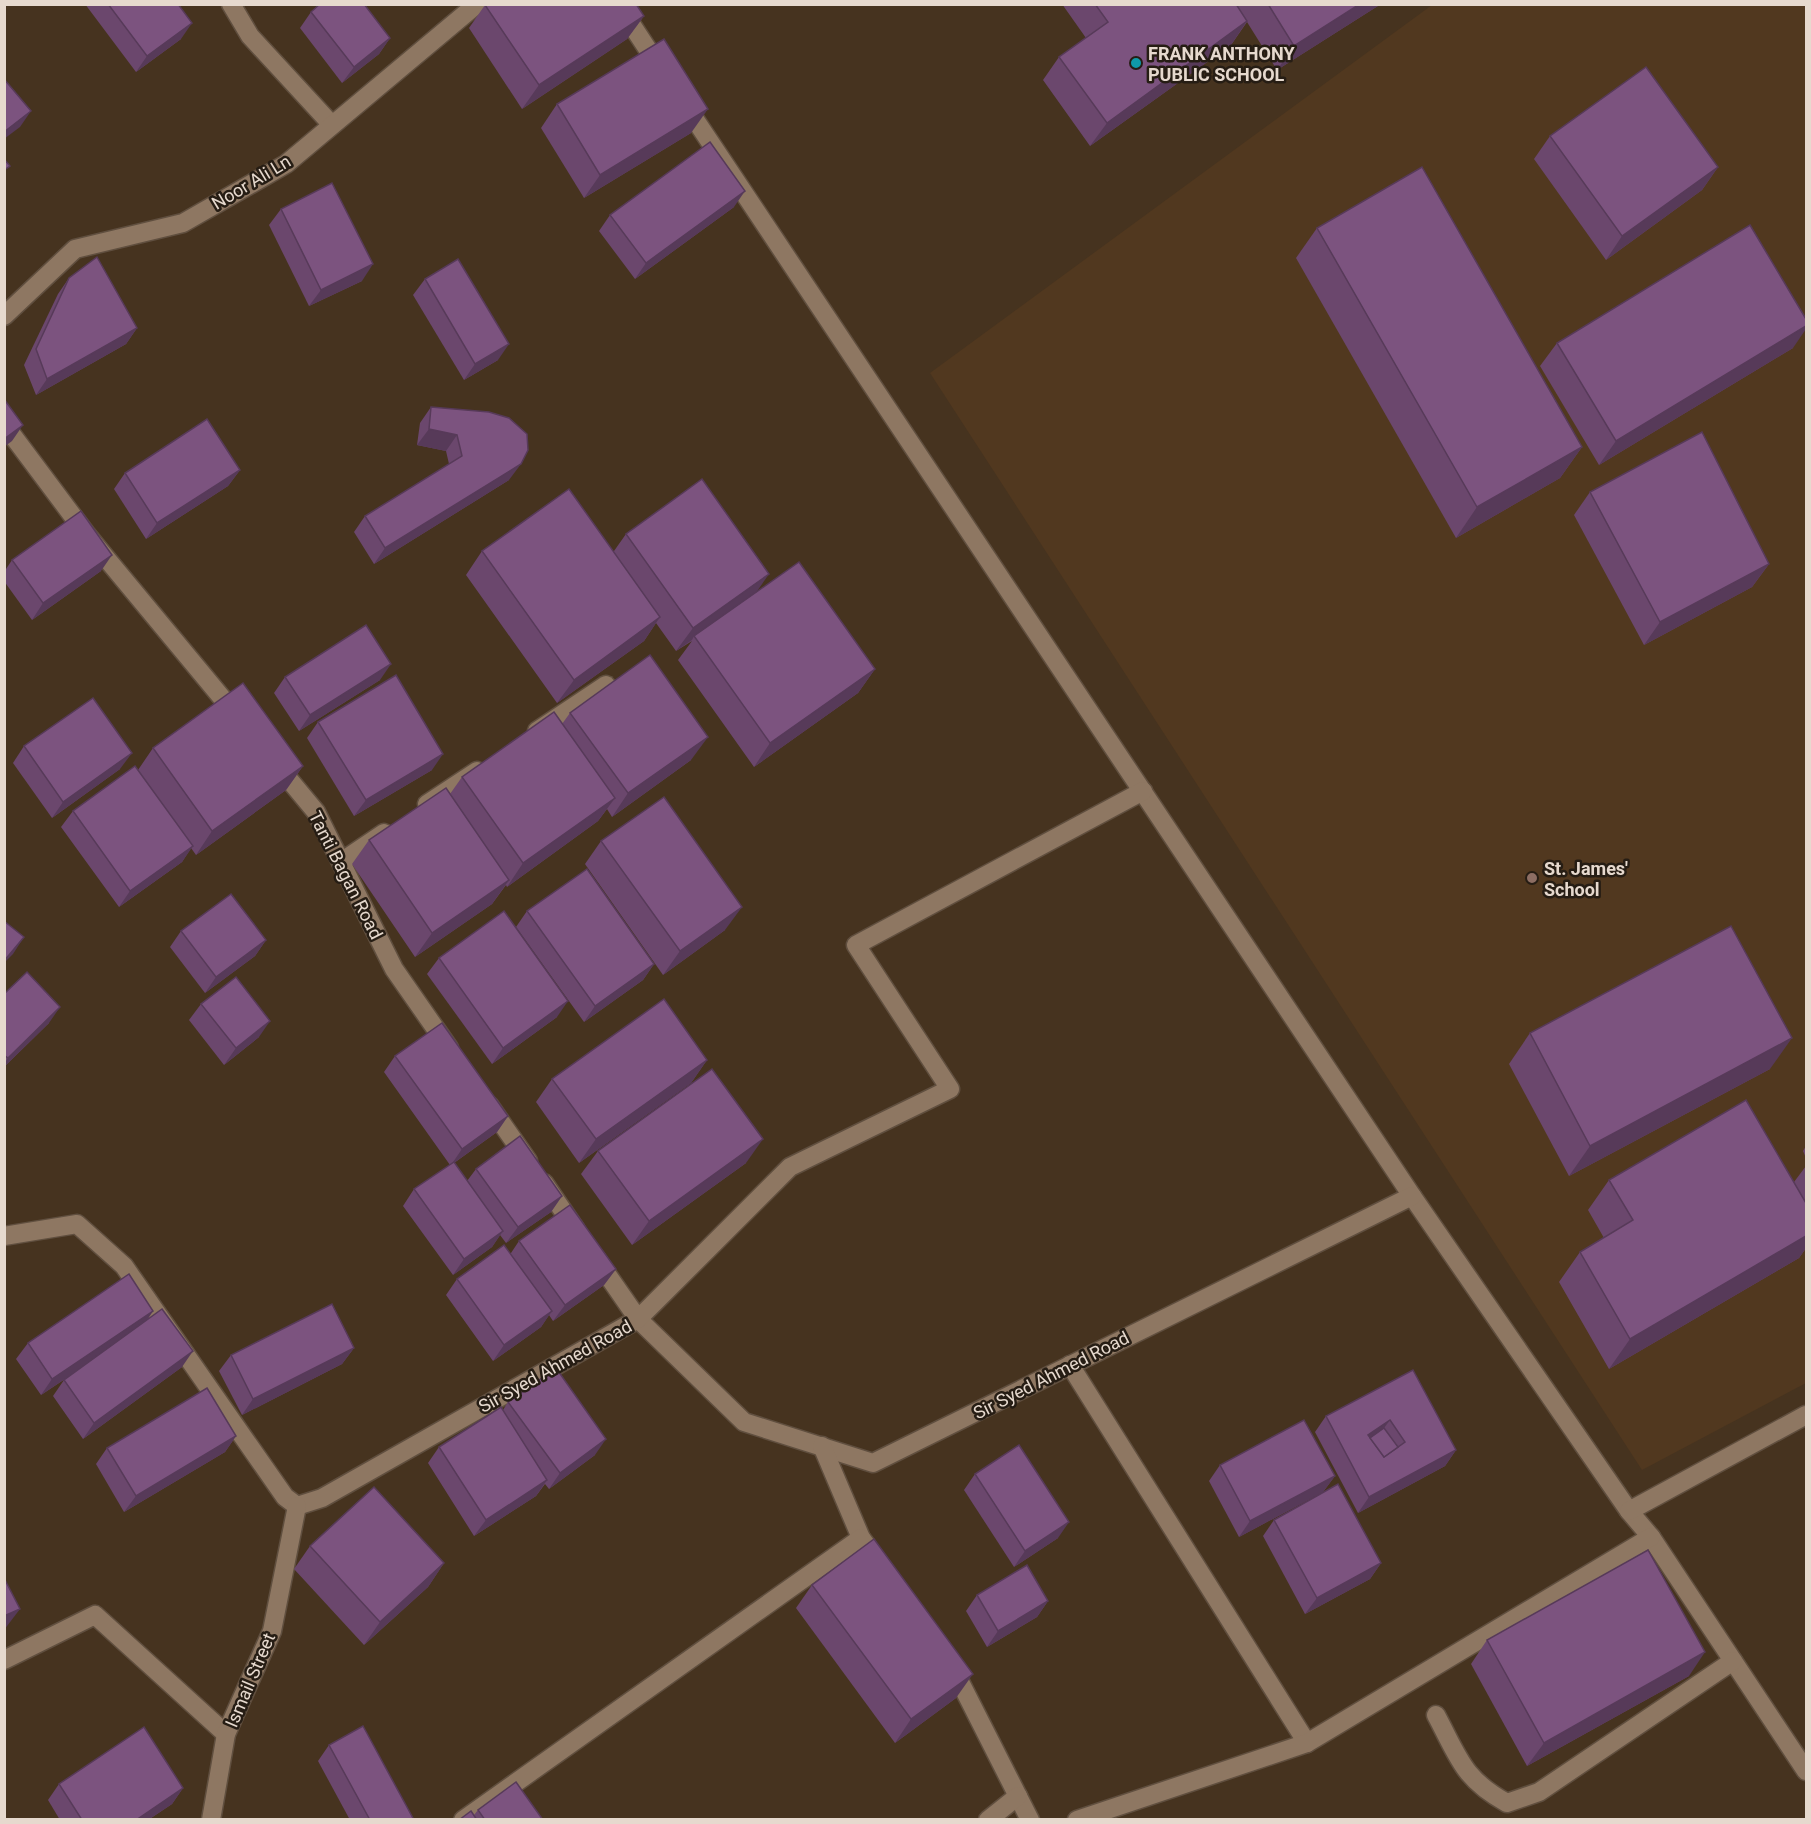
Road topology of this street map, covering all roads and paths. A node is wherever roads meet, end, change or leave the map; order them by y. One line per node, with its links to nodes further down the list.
1 (231, 4): 4 (street)
2 (477, 4): 4 (street, Noor Ali Ln)
3 (618, 4): 12 (street)
4 (332, 125): 5 (street, Noor Ali Ln)
5 (4, 316)
6 (4, 424): 8 (street)
7 (606, 685): 9 (street)
8 (247, 729)
9 (527, 738)
10 (262, 747): 13 (street, Tanti Bagan Road)
11 (487, 764): 13 (street)
12 (1143, 791): 16 (street); 18 (street)
13 (341, 862): 14 (street, Tanti Bagan Road)
14 (462, 1066)
15 (476, 1086): 18 (street)
16 (1412, 1196): 19 (street, Sir Syed Ahmed Road); 23 (street)
17 (4, 1236): 22 (street)
18 (638, 1319): 21 (street, Sir Syed Ahmed Road); 22 (street, Sir Syed Ahmed Road)
19 (1070, 1365): 21 (street, Sir Syed Ahmed Road); 32 (street)
20 (1806, 1415): 23 (street)
21 (822, 1446): 25 (street)
22 (297, 1506): 31 (street, Ismail Street)
23 (1629, 1512): 24 (street)
24 (1651, 1537): 29 (street); 32 (street)
25 (861, 1538): 26 (street); 36 (street)
26 (875, 1556)
27 (945, 1651): 34 (street)
28 (4, 1660): 31 (street)
29 (1733, 1661): 30 (street); 33 (street)
30 (1436, 1715)
31 (226, 1734): 35 (street, Ismail Street)
32 (1307, 1743): 39 (street)
33 (1806, 1771)
34 (1018, 1796): 37 (street); 38 (street)
35 (211, 1820)
36 (463, 1820)
37 (988, 1820)
38 (1030, 1820)
39 (1077, 1820)

